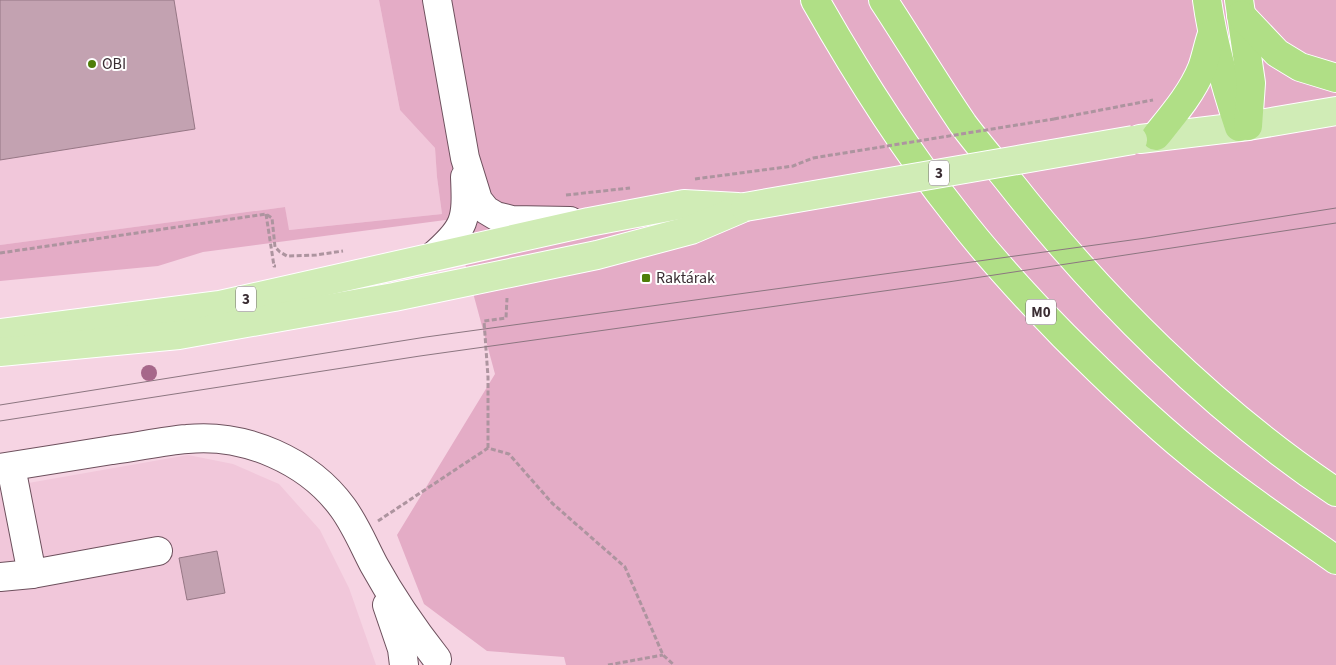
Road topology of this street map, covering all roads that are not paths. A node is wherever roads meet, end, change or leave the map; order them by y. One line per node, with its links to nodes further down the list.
1 (437, 0): 11 (street)
2 (815, 0): 22 (highway, M0)
3 (883, 0): 20 (highway)
4 (1207, 0): 6 (highway)
5 (1240, 8): 7 (highway); 9 (highway)
6 (1212, 34): 9 (highway); 10 (highway)
7 (1336, 78)
8 (1336, 111): 9 (main road, 3)
9 (1243, 126): 10 (main road, 3)
10 (1144, 138): 12 (main road, 3, bridge)
11 (465, 158): 13 (street); 14 (street)
12 (745, 207): 13 (main road, 3); 16 (main road, 3)
13 (589, 222): 14 (main road, 3)
14 (432, 257): 15 (main road, 3)
15 (0, 333)
16 (90, 344): 17 (main road, 3); 18 (street)
17 (0, 352)
18 (0, 363)
19 (6, 468): 23 (street); 24 (street)
20 (1336, 492)
21 (158, 551): 24 (street)
22 (1336, 560)
23 (374, 565): 26 (street); 27 (street)
24 (32, 574): 25 (street)
25 (0, 577)
26 (442, 664)
27 (404, 665)

